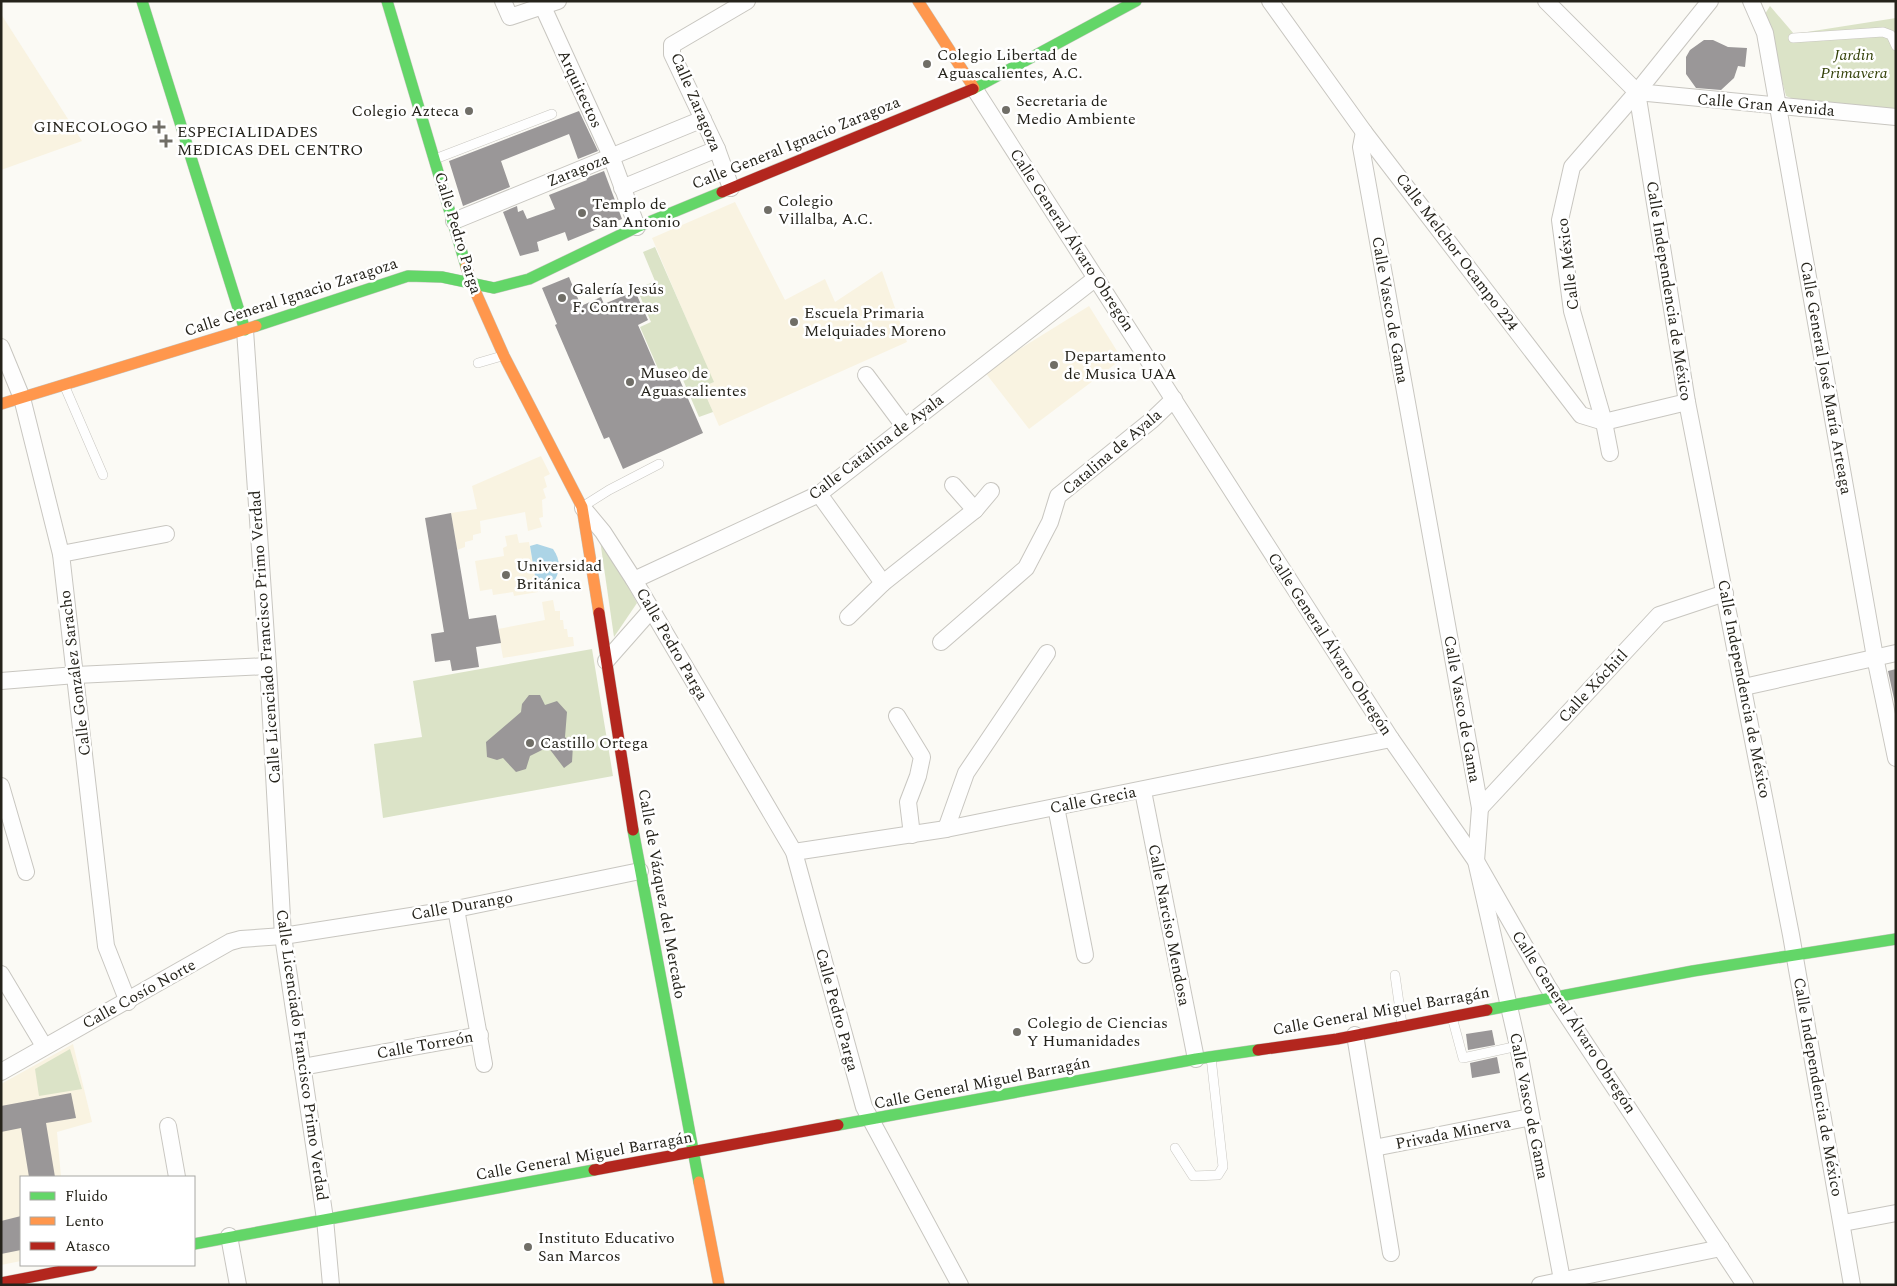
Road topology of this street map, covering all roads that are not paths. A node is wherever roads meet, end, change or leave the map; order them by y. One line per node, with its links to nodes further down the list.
1 (142, 1): 30 (street, Calle Licenciado Francisco Primo Verdad)
2 (387, 1): 23 (street, Calle Pedro Parga)
3 (503, 1): 11 (street)
4 (747, 1): 19 (street, Calle Zaragoza)
5 (918, 1): 14 (street, Calle General Álvaro Obregón)
6 (1136, 1): 14 (street, Calle General Ignacio Zaragoza)
7 (1270, 1): 20 (street, Calle Melchor Ocampo 224)
8 (1546, 1): 15 (street)
9 (1710, 1): 15 (street, Calle México)
10 (1751, 1): 16 (street, Calle General José María Arteaga)
11 (551, 4): 22 (street, Arquitectos)
12 (1793, 38): 13 (lane)
13 (1896, 46)
14 (974, 88): 25 (street, Calle General Ignacio Zaragoza); 28 (street, Calle General Álvaro Obregón)
15 (1637, 92): 16 (street, Calle Gran Avenida); 38 (street, Calle Independencia de México); 40 (street, Calle México)
16 (1779, 105): 18 (street, Calle Gran Avenida); 60 (street, Calle General José María Arteaga)
17 (552, 114): 23 (lane)
18 (1896, 117)
19 (703, 119): 21 (street, Calle Zaragoza); 22 (street, Zaragoza)
20 (1364, 132): 40 (street, Calle Melchor Ocampo 224); 72 (street, Calle Vasco de Gama)
21 (716, 149): 24 (street, Zaragoza); 25 (street, Calle Zaragoza)
22 (611, 156): 24 (street, Arquitectos); 26 (street, Zaragoza)
23 (435, 159): 26 (street, Calle Pedro Parga)
24 (622, 188): 27 (street, Arquitectos)
25 (731, 188): 27 (street, Calle General Ignacio Zaragoza)
26 (454, 221): 29 (street, Calle Pedro Parga)
27 (637, 227): 29 (street, Calle General Ignacio Zaragoza)
28 (1096, 278): 37 (street, Calle General Álvaro Obregón); 41 (street, Calle Catalina de Ayala)
29 (472, 284): 30 (street, Calle General Ignacio Zaragoza); 32 (street, Calle Pedro Parga)
30 (244, 330): 35 (street, Calle General Ignacio Zaragoza); 62 (street, Calle Licenciado Francisco Primo Verdad)
31 (1, 347): 36 (street, Calle González Saracho)
32 (504, 356): 33 (lane); 48 (street, Calle Pedro Parga)
33 (478, 362)
34 (866, 375): 41 (street)
35 (64, 384): 36 (street, Calle General Ignacio Zaragoza); 44 (lane)
36 (22, 398): 39 (street, Calle General Ignacio Zaragoza); 51 (street, Calle González Saracho)
37 (1174, 399): 57 (street, Catalina de Ayala); 67 (street, Calle General Álvaro Obregón)
38 (1687, 402): 40 (street); 54 (street, Calle Independencia de México)
39 (1, 404)
40 (1604, 422): 42 (street, Calle México)
41 (904, 426): 47 (street, Calle Catalina de Ayala)
42 (1610, 453)
43 (658, 464): 48 (lane)
44 (103, 475)
45 (953, 485): 49 (street)
46 (991, 491): 49 (street)
47 (819, 494): 52 (street, Calle Catalina de Ayala); 53 (street)
48 (582, 507): 52 (street, Calle Pedro Parga); 61 (street, Calle de Vázquez del Mercado)
49 (975, 510): 53 (street)
50 (166, 534): 51 (street)
51 (61, 554): 63 (street, Calle González Saracho)
52 (634, 580): 55 (street, Calle Pedro Parga)
53 (883, 584): 56 (street)
54 (1725, 592): 65 (street, Calle Independencia de México); 72 (street, Calle Xóchitl)
55 (651, 610): 61 (street); 75 (street, Calle Pedro Parga)
56 (848, 617)
57 (941, 642)
58 (1896, 652): 60 (street)
59 (1047, 653): 73 (street)
60 (1875, 657): 65 (street); 68 (street, Calle General José María Arteaga)
61 (606, 661): 77 (street, Calle de Vázquez del Mercado)
62 (268, 666): 63 (street); 80 (street, Calle Licenciado Francisco Primo Verdad)
63 (76, 675): 64 (street); 87 (street, Calle González Saracho)
64 (1, 681)
65 (1744, 687): 82 (street, Calle Independencia de México)
66 (896, 716): 74 (street)
67 (1391, 739): 70 (street, Calle Grecia); 76 (street, Calle General Álvaro Obregón)
68 (1896, 758)
69 (1, 786): 78 (street)
70 (1143, 790): 71 (street, Calle Grecia); 95 (street, Calle Narciso Mendosa)
71 (1056, 807): 73 (street, Calle Grecia); 83 (street)
72 (1480, 808): 76 (street, Calle Vasco de Gama)
73 (946, 829): 74 (street, Calle Grecia)
74 (912, 835): 75 (street, Calle Grecia)
75 (794, 852): 100 (street, Calle Pedro Parga)
76 (1476, 861): 86 (street, Calle General Álvaro Obregón); 88 (street, Calle Vasco de Gama)
77 (640, 871): 79 (street, Calle Durango); 104 (street, Calle de Vázquez del Mercado)
78 (26, 872)
79 (456, 909): 80 (street, Calle Durango); 91 (street, Calle Torreón)
80 (283, 936): 87 (street, Calle Cosío Norte); 97 (street, Calle Licenciado Francisco Primo Verdad)
81 (1896, 939): 82 (street, Calle General Miguel Barragán)
82 (1794, 952): 86 (street, Calle General Miguel Barragán); 108 (street, Calle Independencia de México)
83 (1085, 955)
84 (1, 974): 93 (street)
85 (1395, 975): 90 (lane)
86 (1556, 996): 88 (street, Calle General Miguel Barragán); 111 (street, Calle General Álvaro Obregón)
87 (128, 1002): 93 (street, Calle Cosío Norte)
88 (1509, 1005): 89 (street, Calle General Miguel Barragán); 94 (street, Calle Vasco de Gama)
89 (1452, 1015): 90 (street, Calle General Miguel Barragán); 94 (lane)
90 (1402, 1025): 92 (street, Calle General Miguel Barragán)
91 (480, 1035): 96 (street); 97 (street, Calle Torreón)
92 (1356, 1035): 95 (street, Calle General Miguel Barragán); 103 (street, Privada Minerva)
93 (44, 1046): 98 (street, Calle Cosío Norte)
94 (1518, 1046): 99 (street, Calle Vasco de Gama)
95 (1204, 1058): 100 (street, Calle General Miguel Barragán); 102 (lane)
96 (484, 1064)
97 (302, 1067): 107 (street, Calle Licenciado Francisco Primo Verdad)
98 (1, 1072)
99 (1532, 1117): 103 (street, Privada Minerva); 114 (street, Calle Vasco de Gama)
100 (871, 1120): 104 (street, Calle General Miguel Barragán); 119 (street, Calle Pedro Parga)
101 (168, 1126): 105 (street)
102 (1175, 1148)
103 (1374, 1148): 112 (street, Privada Minerva)
104 (694, 1153): 107 (street, Calle General Miguel Barragán); 118 (street, Calle de Vázquez del Mercado)
105 (177, 1176)
106 (1896, 1213): 108 (street)
107 (325, 1219): 109 (street, Calle General Miguel Barragán); 117 (street, Calle Licenciado Francisco Primo Verdad)
108 (1842, 1223): 122 (street, Calle Independencia de México)
109 (229, 1236): 110 (street, Calle General Miguel Barragán); 116 (street)
110 (195, 1244)
111 (1721, 1248): 114 (street); 121 (street, Calle General Álvaro Obregón)
112 (1391, 1253)
113 (87, 1266): 115 (street)
114 (1562, 1282): 120 (street)
115 (1, 1283)
116 (238, 1285)
117 (331, 1285)
118 (719, 1285)
119 (960, 1285)
120 (1540, 1285)
121 (1745, 1285)
122 (1852, 1285)

